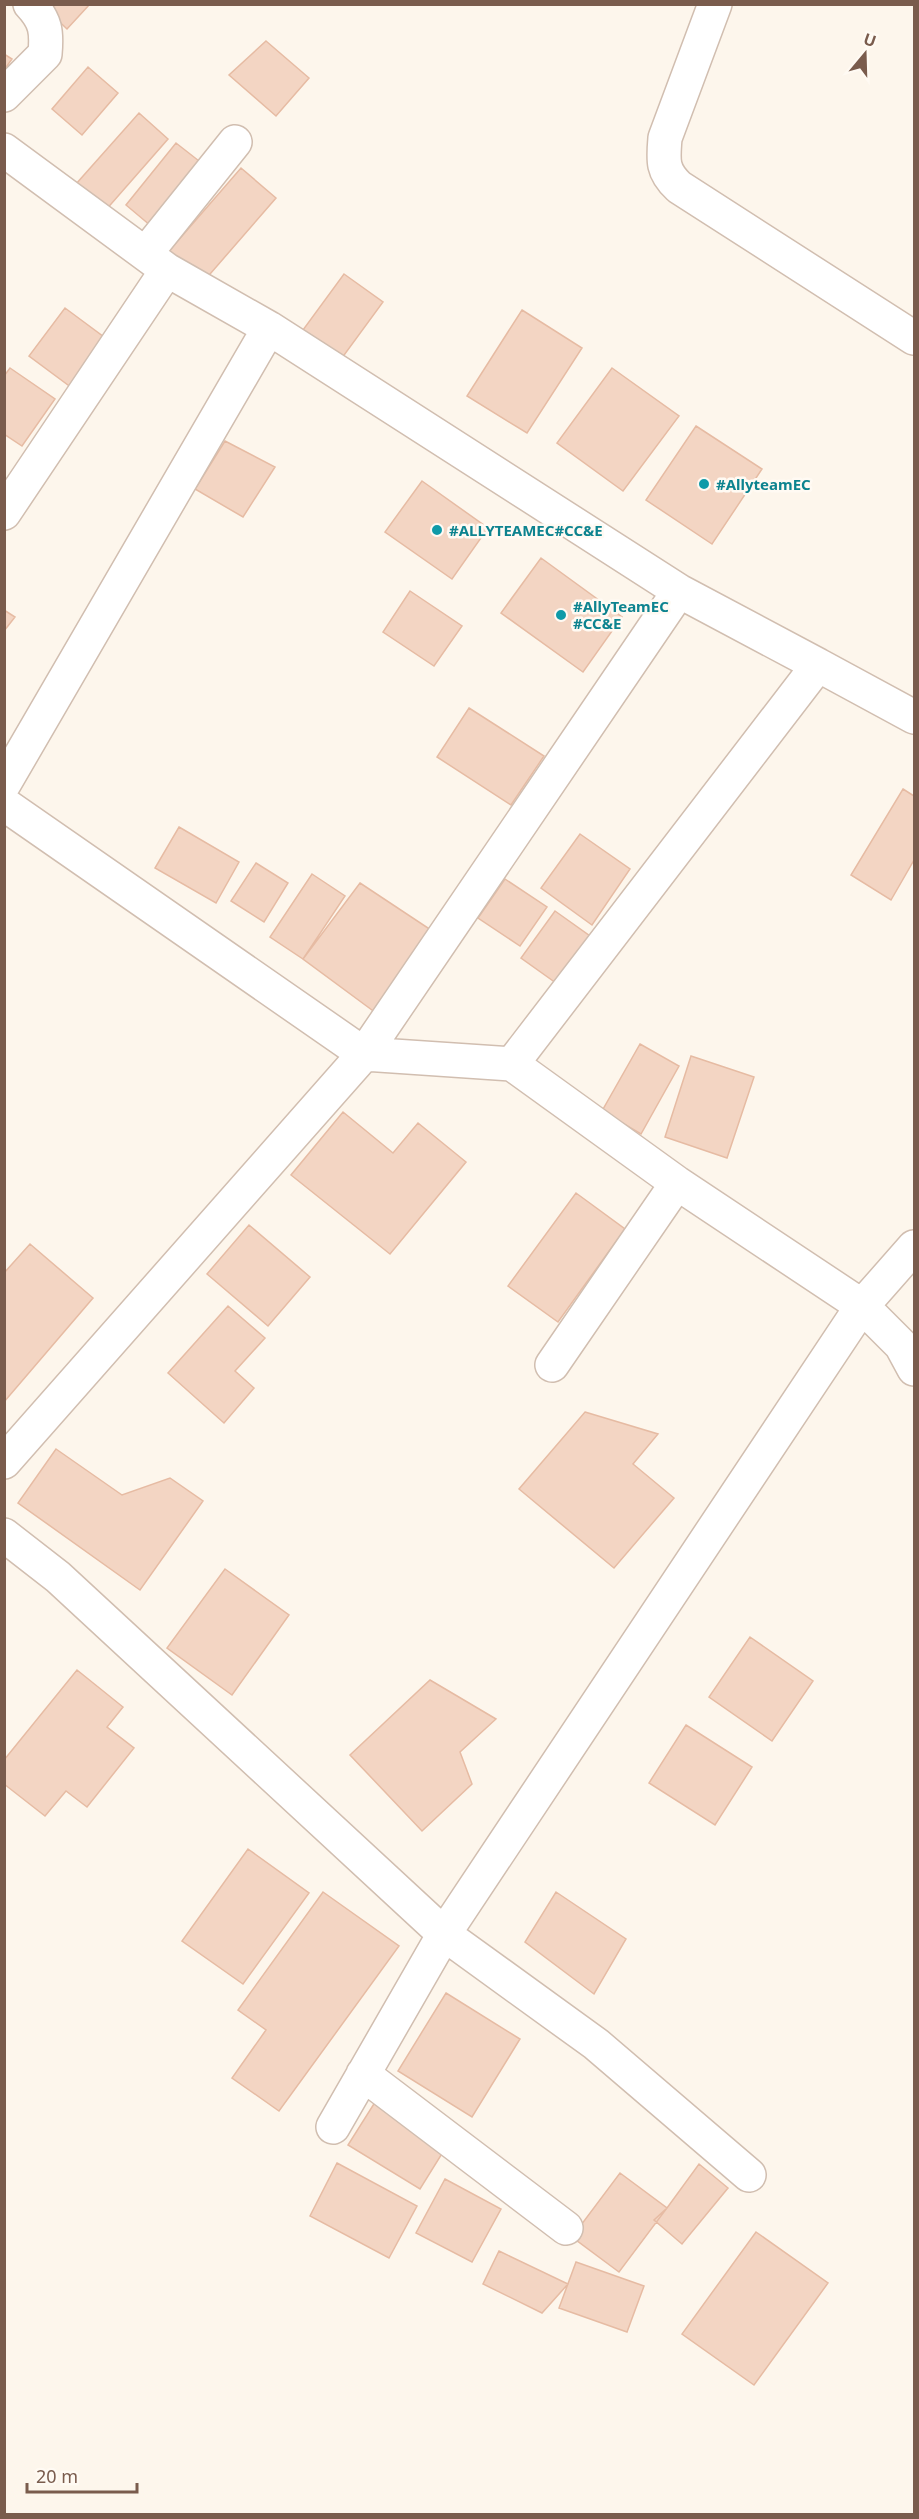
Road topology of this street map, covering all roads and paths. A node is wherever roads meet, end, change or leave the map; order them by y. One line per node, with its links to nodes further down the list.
1 (30, 4): 3 (street)
2 (715, 4): 8 (street)
3 (4, 95)
4 (235, 142): 6 (street)
5 (4, 150): 6 (street)
6 (157, 261): 7 (street); 9 (street)
7 (269, 328): 10 (street); 13 (street)
8 (915, 338)
9 (4, 513)
10 (680, 591): 11 (street); 15 (street)
11 (818, 664): 12 (street); 16 (street)
12 (915, 717)
13 (4, 784)
14 (4, 804): 15 (street)
15 (364, 1054): 16 (street); 22 (street)
16 (512, 1064): 17 (street)
17 (677, 1183): 19 (street); 20 (street)
18 (915, 1247): 19 (street)
19 (861, 1306): 21 (street); 24 (street)
20 (552, 1365)
21 (915, 1369)
22 (4, 1462)
23 (4, 1535): 24 (street)
24 (444, 1935): 25 (street); 27 (street)
25 (363, 2074): 26 (street); 28 (street)
26 (333, 2127)
27 (749, 2175)
28 (566, 2228)

